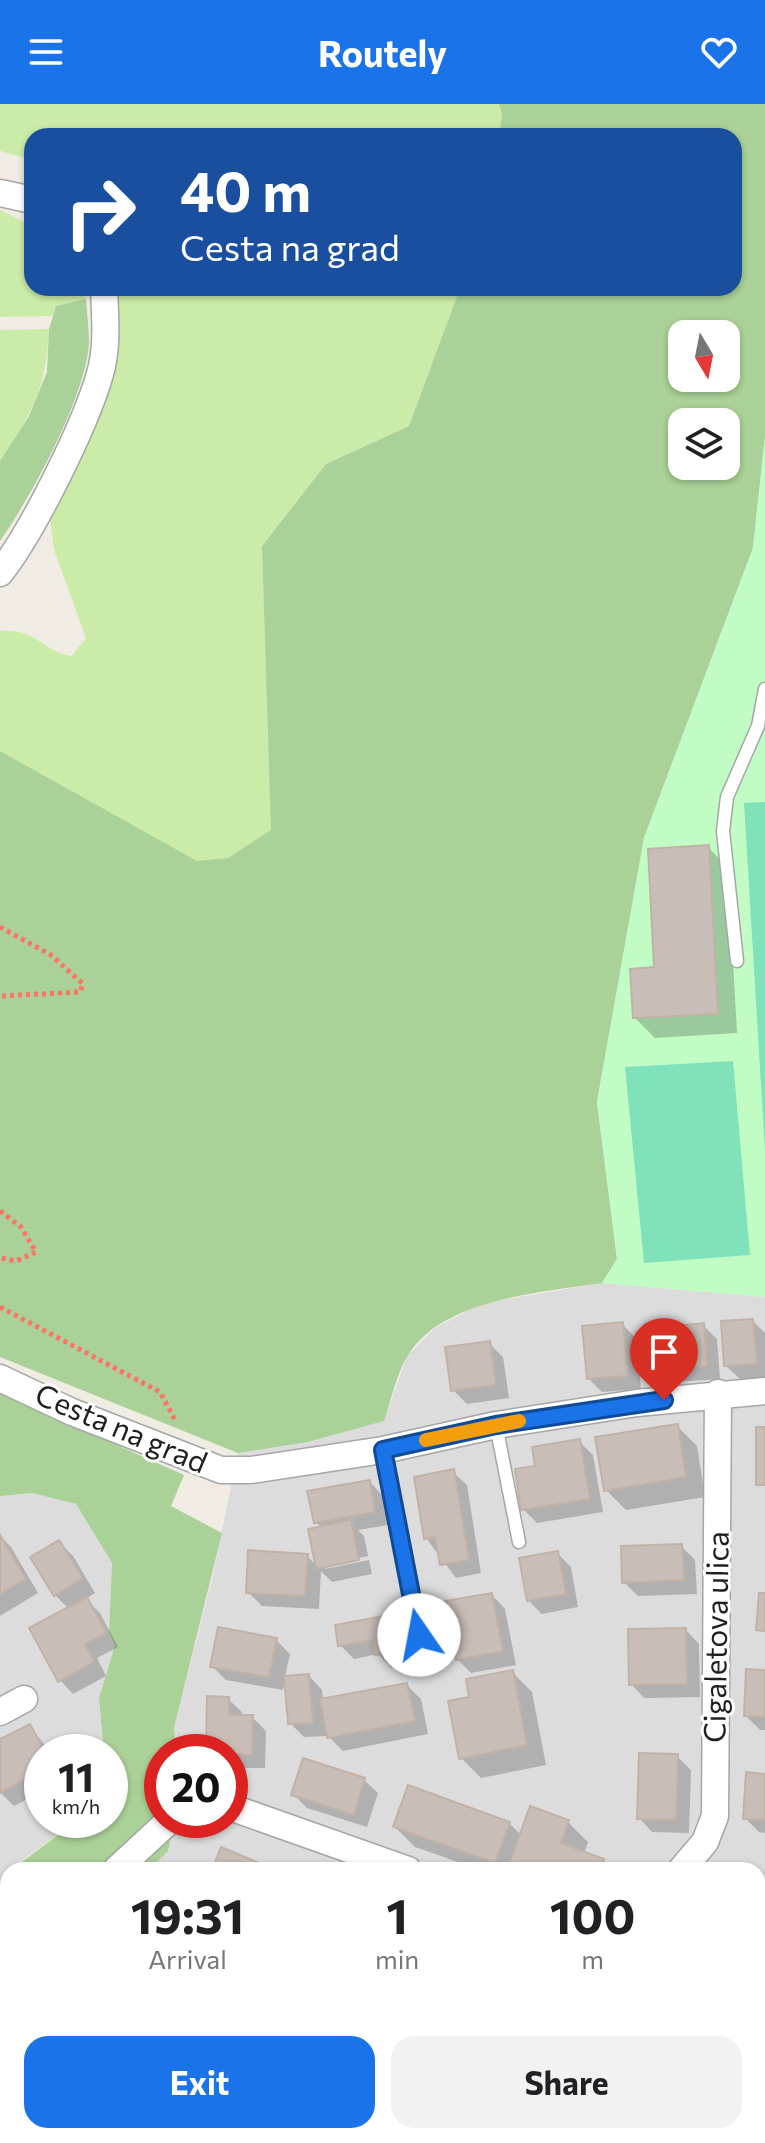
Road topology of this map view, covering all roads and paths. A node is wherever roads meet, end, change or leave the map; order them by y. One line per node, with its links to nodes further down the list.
1 (0, 193): 2 (street)
2 (24, 198)
3 (104, 296): 4 (street)
4 (0, 573)
5 (765, 689): 7 (lane)
6 (0, 927): 8 (path)
7 (737, 961)
8 (0, 996)
9 (0, 1211): 10 (path)
10 (0, 1258)
11 (0, 1307): 17 (path)
12 (0, 1378): 17 (street, Cesta na grad)
13 (765, 1391): 14 (street, Cesta na grad)
14 (718, 1393): 15 (street, Cesta na grad); 26 (street, Cigaletova ulica)
15 (496, 1425): 16 (street, Cesta na grad); 18 (lane)
16 (383, 1450): 17 (street, Cesta na grad); 19 (lane)
17 (199, 1463)
18 (519, 1542)
19 (426, 1665)
20 (24, 1699): 21 (street)
21 (0, 1712)
22 (248, 1813): 25 (street)
23 (151, 1838): 24 (street)
24 (125, 1862)
25 (385, 1862)
26 (688, 1862)

